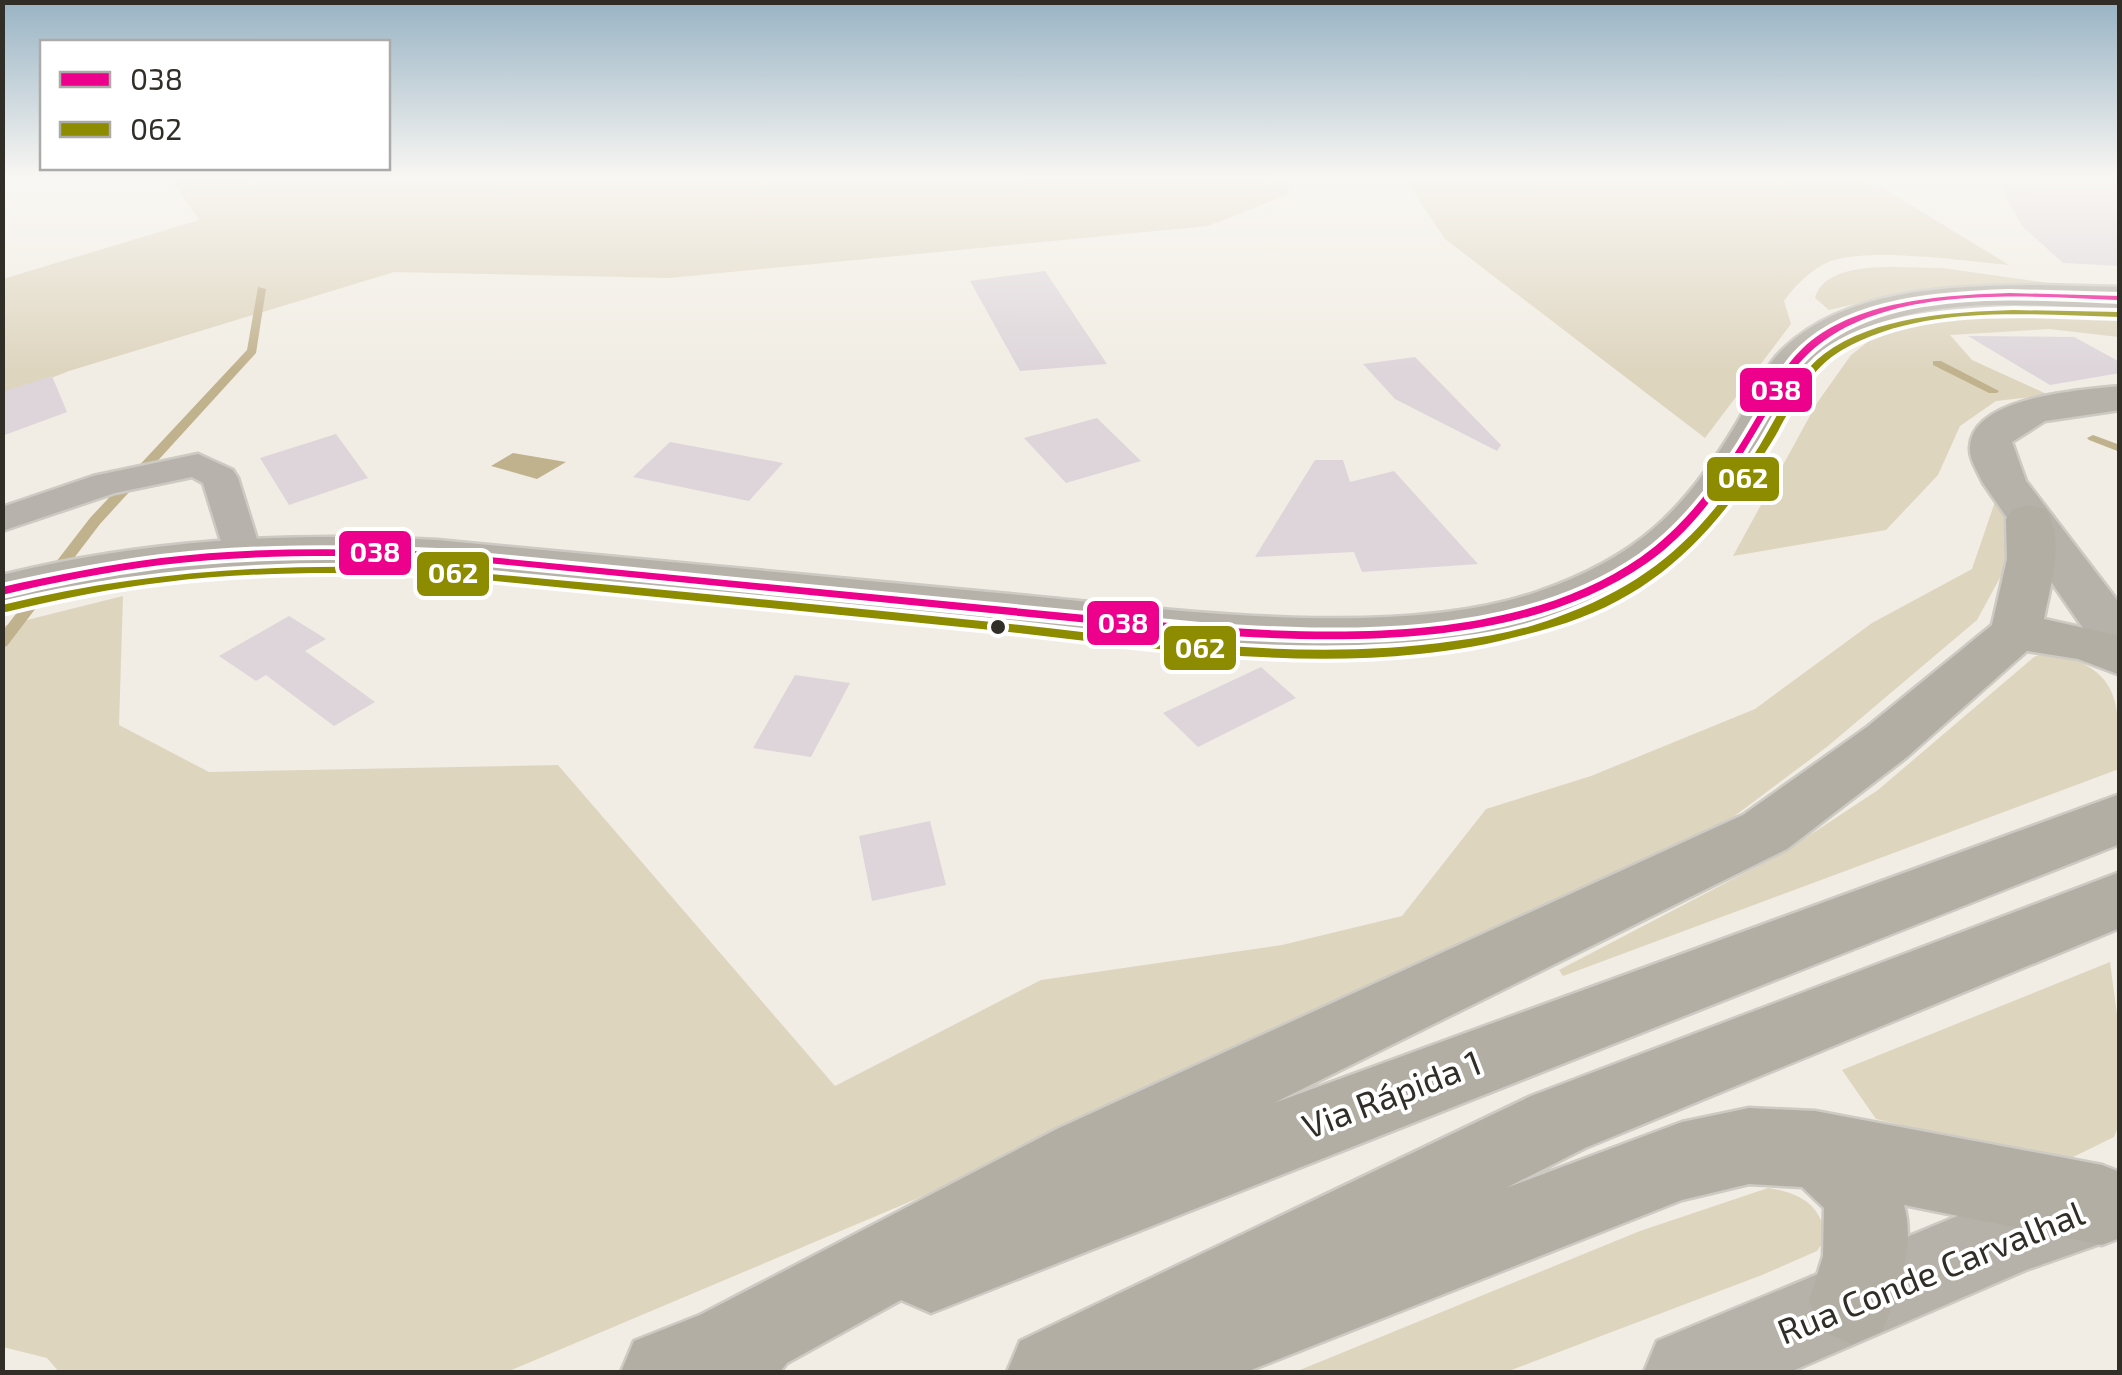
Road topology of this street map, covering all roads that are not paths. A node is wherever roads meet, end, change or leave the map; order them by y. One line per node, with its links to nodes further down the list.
1 (2120, 298): 5 (main road)
2 (2120, 398): 3 (main road)
3 (2030, 519): 7 (highway); 8 (main road)
4 (2, 520): 5 (street)
5 (241, 552): 6 (main road)
6 (2, 592)
7 (2016, 632): 9 (highway); 15 (highway)
8 (2120, 642)
9 (2120, 657)
10 (2120, 818): 15 (highway, Via Rápida 1)
11 (2120, 899): 16 (highway)
12 (1815, 1149): 13 (highway); 14 (highway); 17 (highway)
13 (2111, 1201): 14 (main road, Rua Conde Carvalhal)
14 (1852, 1300): 18 (main road, Rua Conde Carvalhal)
15 (692, 1363)
16 (1051, 1372)
17 (1135, 1372)
18 (1688, 1372)

